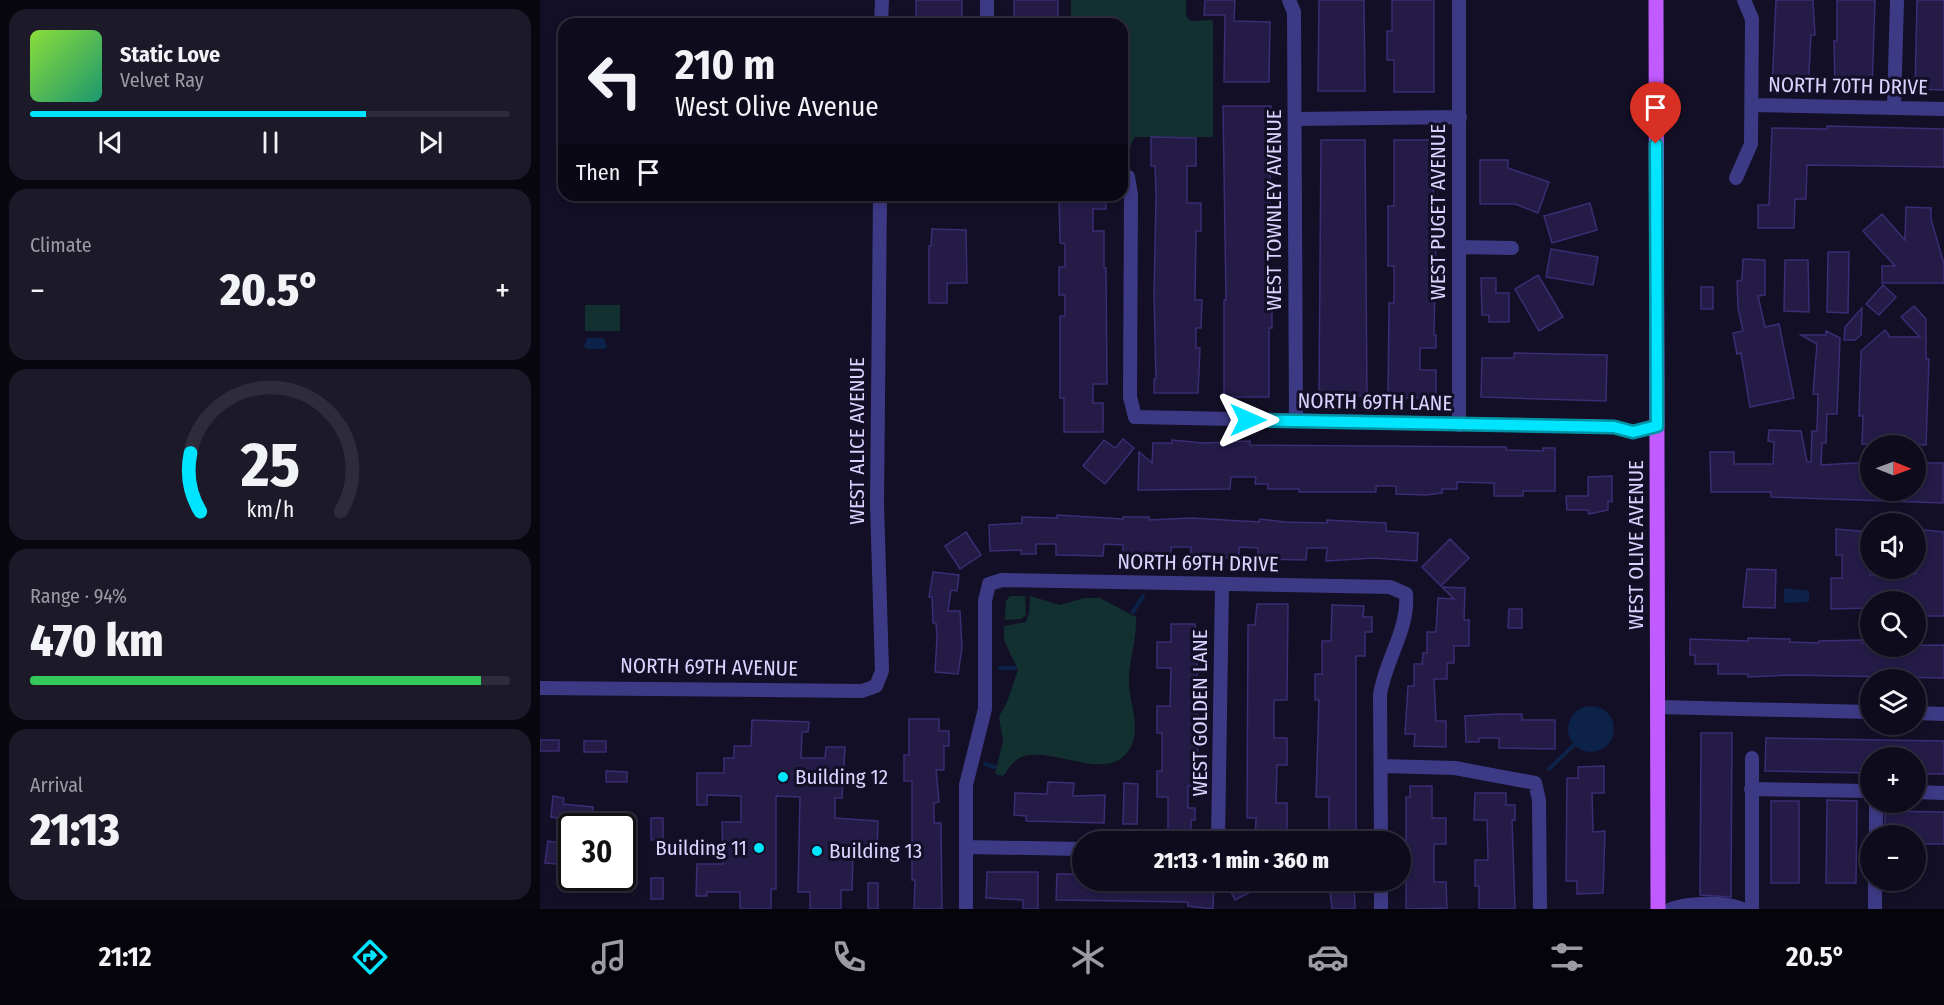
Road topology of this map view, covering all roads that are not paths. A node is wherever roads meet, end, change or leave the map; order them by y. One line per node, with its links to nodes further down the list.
1 (882, 0): 8 (street)
2 (987, 0): 9 (street)
3 (1289, 0): 14 (street, WEST TOWNLEY AVENUE)
4 (1459, 0): 13 (street, WEST PUGET AVENUE)
5 (1656, 0): 22 (main road, WEST OLIVE AVENUE)
6 (1744, 0): 10 (street)
7 (1897, 0): 11 (street)
8 (881, 18)
9 (987, 18)
10 (1751, 105): 11 (street, NORTH 70TH DRIVE); 15 (street)
11 (1894, 107): 12 (street, NORTH 70TH DRIVE)
12 (1944, 109)
13 (1460, 117): 14 (street); 18 (street, WEST PUGET AVENUE)
14 (1295, 119): 20 (street, WEST TOWNLEY AVENUE)
15 (1736, 178)
16 (1128, 186): 20 (street, NORTH 69TH LANE)
17 (880, 201): 24 (street, WEST ALICE AVENUE)
18 (1459, 247): 19 (street); 21 (street, WEST PUGET AVENUE)
19 (1512, 248)
20 (1296, 421): 21 (street, NORTH 69TH LANE)
21 (1459, 425): 22 (street, NORTH 69TH LANE)
22 (1657, 426): 26 (main road, WEST OLIVE AVENUE)
23 (1222, 584): 31 (street, NORTH 69TH DRIVE); 36 (street, WEST GOLDEN LANE); 38 (street, NORTH 69TH DRIVE)
24 (876, 686): 25 (street, NORTH 69TH AVENUE)
25 (540, 688)
26 (1658, 706): 27 (street); 45 (main road, WEST OLIVE AVENUE)
27 (1860, 712)
28 (1926, 713): 29 (street)
29 (1944, 714)
30 (1752, 758): 32 (street)
31 (1381, 766): 37 (street); 44 (street)
32 (1751, 789): 33 (street); 48 (street)
33 (1860, 792)
34 (1926, 792): 35 (street)
35 (1944, 793)
36 (1218, 831)
37 (1381, 831)
38 (966, 847): 39 (street); 42 (street)
39 (1072, 849)
40 (1381, 891): 43 (street)
41 (1875, 891): 49 (street)
42 (966, 909)
43 (1381, 909)
44 (1540, 909)
45 (1658, 909)
46 (1671, 909): 47 (street)
47 (1742, 909)
48 (1752, 909)
49 (1875, 909)

